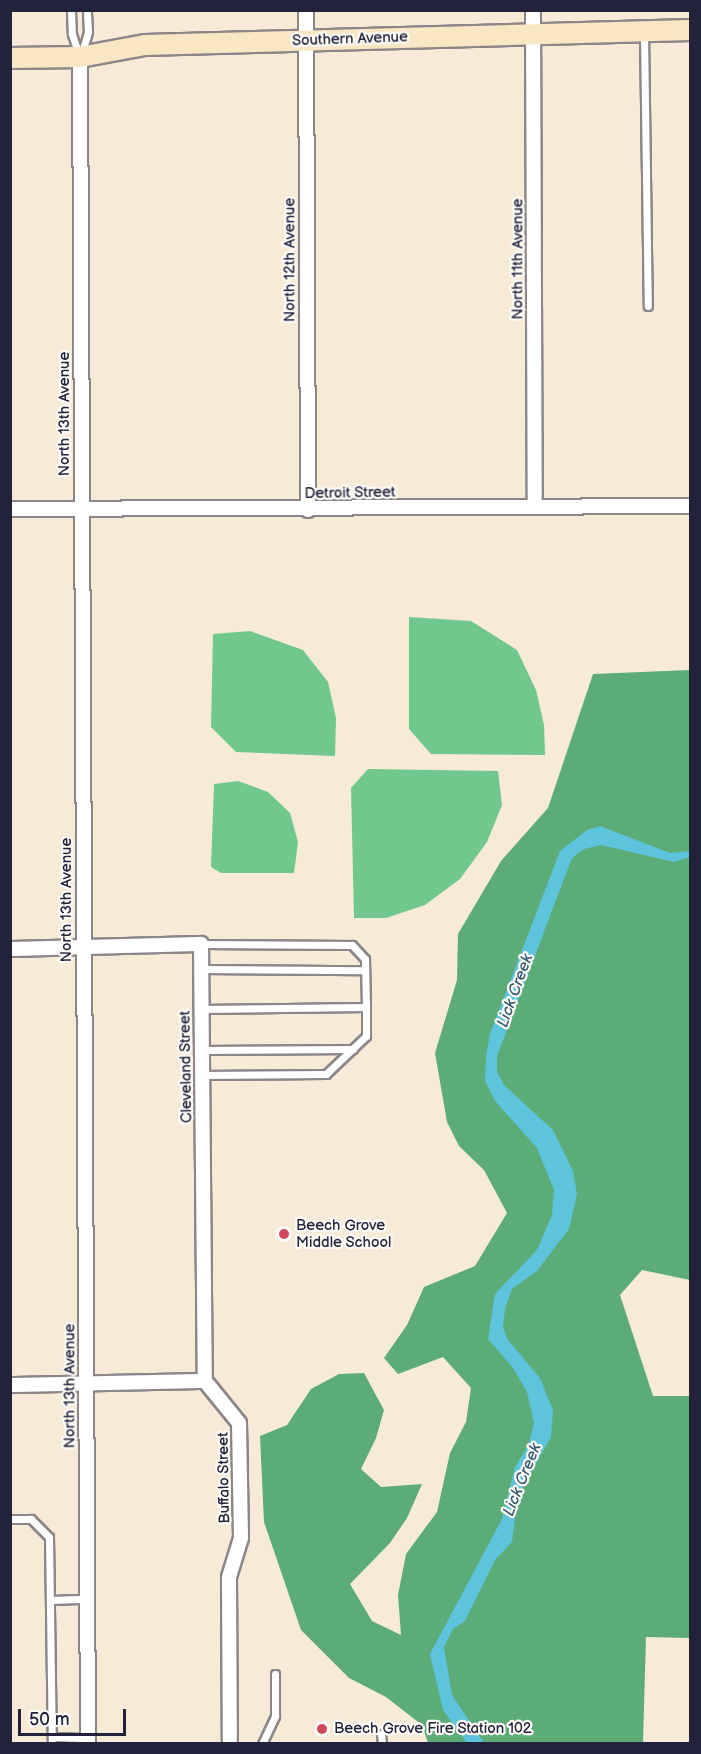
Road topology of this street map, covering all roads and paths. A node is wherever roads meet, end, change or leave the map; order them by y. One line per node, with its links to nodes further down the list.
1 (71, 10): 9 (lane)
2 (87, 10): 9 (lane)
3 (306, 10): 8 (street, North 12th Avenue)
4 (533, 10): 7 (street, North 11th Avenue)
5 (690, 30): 6 (street, Southern Avenue)
6 (644, 31): 7 (street, Southern Avenue); 11 (lane)
7 (533, 35): 8 (street, Southern Avenue); 13 (street, North 11th Avenue)
8 (306, 40): 9 (street, Southern Avenue); 16 (street, North 12th Avenue)
9 (80, 57): 10 (street, Southern Avenue); 14 (street, North 13th Avenue)
10 (10, 58)
11 (648, 306)
12 (690, 506): 13 (street, Detroit Street)
13 (535, 507): 16 (street, Detroit Street)
14 (82, 508): 15 (street, Detroit Street); 16 (street, Detroit Street); 18 (street, North 13th Avenue)
15 (10, 509)
16 (308, 510)
17 (201, 944): 18 (street); 20 (street, Cleveland Street); 21 (lane)
18 (84, 948): 19 (street); 28 (street, North 13th Avenue)
19 (10, 949)
20 (202, 969): 21 (lane); 23 (street, Cleveland Street)
21 (365, 970): 22 (lane)
22 (366, 1007): 23 (lane); 24 (lane)
23 (202, 1009): 25 (street, Cleveland Street)
24 (353, 1049): 25 (lane); 26 (lane)
25 (203, 1050): 26 (street, Cleveland Street)
26 (203, 1075): 27 (street, Cleveland Street)
27 (205, 1381): 28 (street); 37 (street, Buffalo Street)
28 (86, 1383): 29 (street); 31 (street, North 13th Avenue)
29 (10, 1385)
30 (10, 1519): 32 (lane)
31 (87, 1599): 32 (lane); 36 (street, North 13th Avenue)
32 (50, 1600): 35 (lane)
33 (275, 1674): 38 (lane)
34 (381, 1734): 39 (lane)
35 (52, 1740): 36 (lane)
36 (88, 1741)
37 (230, 1743)
38 (262, 1743)
39 (382, 1743)

